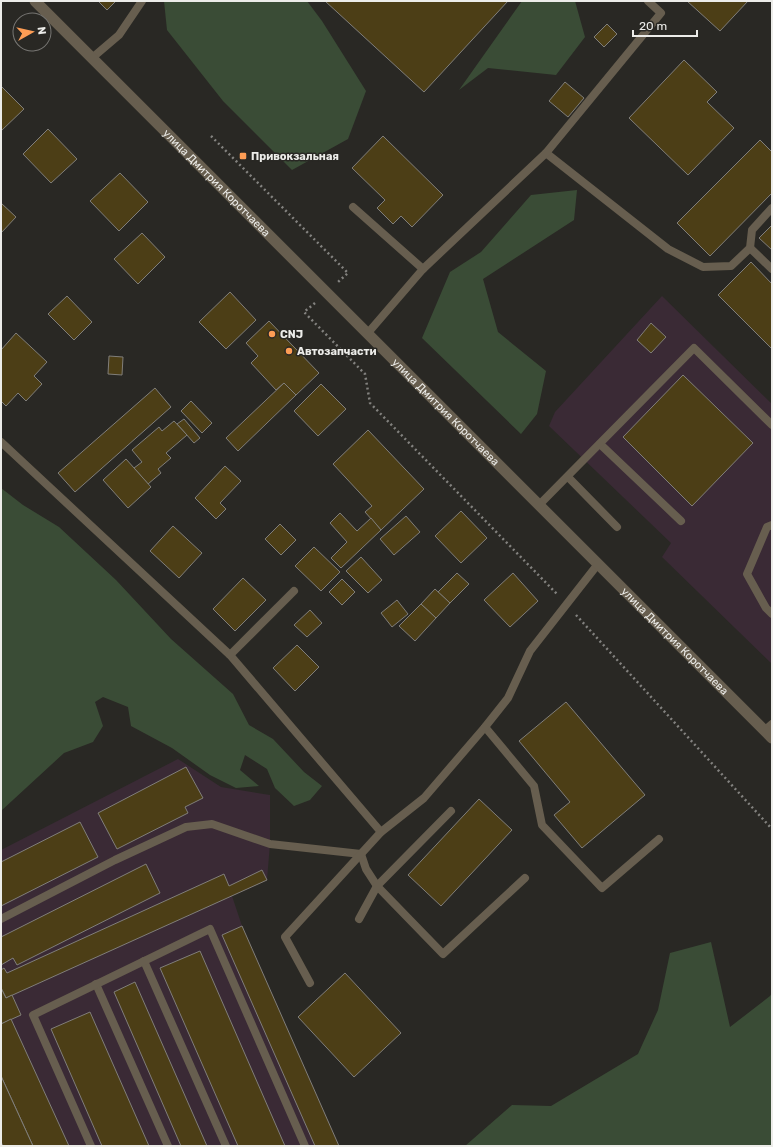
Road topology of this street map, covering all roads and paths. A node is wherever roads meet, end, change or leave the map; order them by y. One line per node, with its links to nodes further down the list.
1 (35, 1): 4 (street, улица Дмитрия Коротчаева)
2 (142, 1): 4 (lane)
3 (648, 1): 6 (lane)
4 (92, 58): 12 (street, улица Дмитрия Коротчаева)
5 (211, 136): 12 (path)
6 (546, 153): 9 (lane); 10 (lane)
7 (353, 206): 10 (lane)
8 (772, 208): 9 (lane)
9 (750, 248): 11 (lane)
10 (423, 269): 13 (lane)
11 (772, 269)
12 (326, 294): 13 (street, улица Дмитрия Коротчаева); 24 (path)
13 (367, 334): 18 (street, улица Дмитрия Коротчаева)
14 (772, 425): 16 (lane)
15 (1, 442): 26 (lane)
16 (600, 444): 17 (lane); 19 (lane)
17 (568, 477): 18 (lane); 21 (lane)
18 (539, 505): 22 (street, улица Дмитрия Коротчаева)
19 (681, 521)
20 (772, 525): 25 (lane)
21 (617, 527)
22 (598, 564): 24 (lane); 28 (street, улица Дмитрия Коротчаева)
23 (294, 591): 26 (lane)
24 (567, 604): 27 (lane); 30 (path)
25 (772, 614)
26 (230, 655): 31 (lane)
27 (485, 727): 31 (lane); 32 (lane)
28 (770, 731)
29 (451, 811): 35 (lane)
30 (772, 829)
31 (381, 832): 33 (lane)
32 (659, 840)
33 (361, 854): 35 (lane); 36 (lane); 39 (lane)
34 (525, 878): 35 (lane)
35 (377, 886): 37 (lane)
36 (1, 919)
37 (359, 919)
38 (144, 961): 40 (lane); 43 (lane); 44 (lane)
39 (310, 983)
40 (96, 984): 41 (lane); 42 (lane)
41 (91, 1146)
42 (168, 1146)
43 (226, 1146)
44 (306, 1146)

